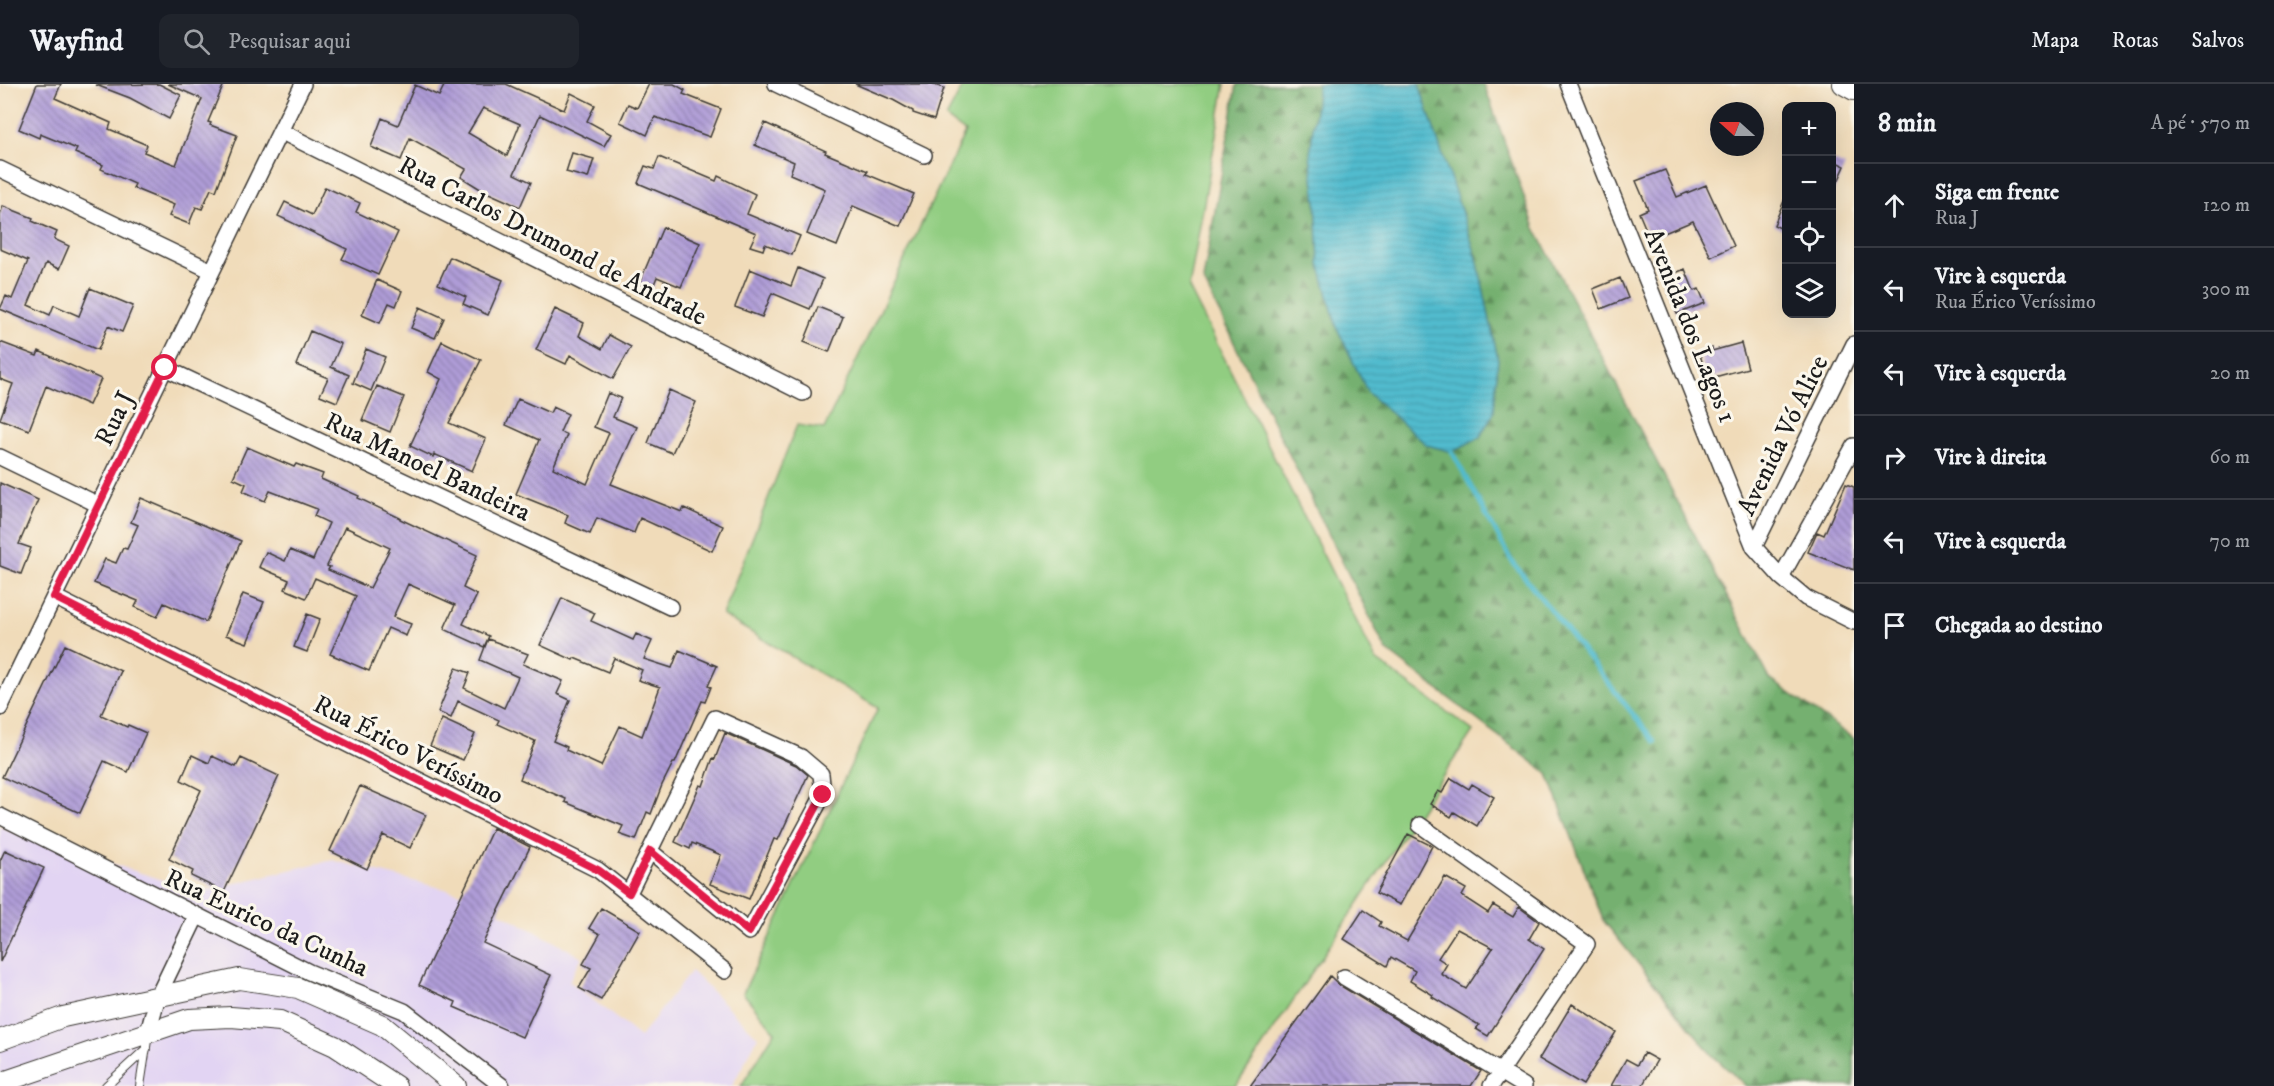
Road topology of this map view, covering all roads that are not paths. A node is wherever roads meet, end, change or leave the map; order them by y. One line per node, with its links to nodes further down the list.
1 (303, 84): 6 (street, Rua J)
2 (776, 84): 7 (street)
3 (1568, 84): 16 (street, Avenida dos Lagos 1)
4 (1843, 84): 5 (street)
5 (1854, 90)
6 (280, 131): 9 (street, Rua J); 12 (street, Rua Carlos Drumond de Andrade)
7 (924, 155)
8 (0, 168): 9 (street)
9 (212, 271): 11 (street, Rua J)
10 (1854, 344): 16 (street, Avenida Vó Alice)
11 (165, 368): 15 (street, Rua J); 19 (street, Rua Manoel Bandeira)
12 (803, 393)
13 (1854, 446): 17 (street)
14 (0, 457): 15 (street)
15 (99, 505): 18 (street, Rua J)
16 (1754, 547): 17 (street, Avenida dos Lagos 1)
17 (1781, 577): 20 (street, Avenida dos Lagos 1)
18 (54, 597): 21 (street, Rua J); 25 (street, Rua Érico Veríssimo)
19 (670, 608)
20 (1854, 622)
21 (0, 708)
22 (0, 816): 26 (street, Rua Eurico da Cunha)
23 (1420, 825): 33 (street)
24 (650, 851): 24 (street); 25 (street)
25 (629, 893): 27 (street, Rua Érico Veríssimo)
26 (196, 917): 29 (street, Rua Eurico da Cunha); 30 (street)
27 (725, 971)
28 (1344, 977): 33 (street)
29 (304, 980): 30 (street); 38 (street); 39 (street, Rua Eurico da Cunha)
30 (158, 996): 31 (street); 32 (street)
31 (0, 1040)
32 (147, 1040): 34 (street); 35 (lane); 36 (lane); 37 (street)
33 (1496, 1079): 40 (street)
34 (0, 1083)
35 (105, 1086)
36 (140, 1086)
37 (396, 1086)
38 (456, 1086)
39 (502, 1086)
40 (1524, 1086)

